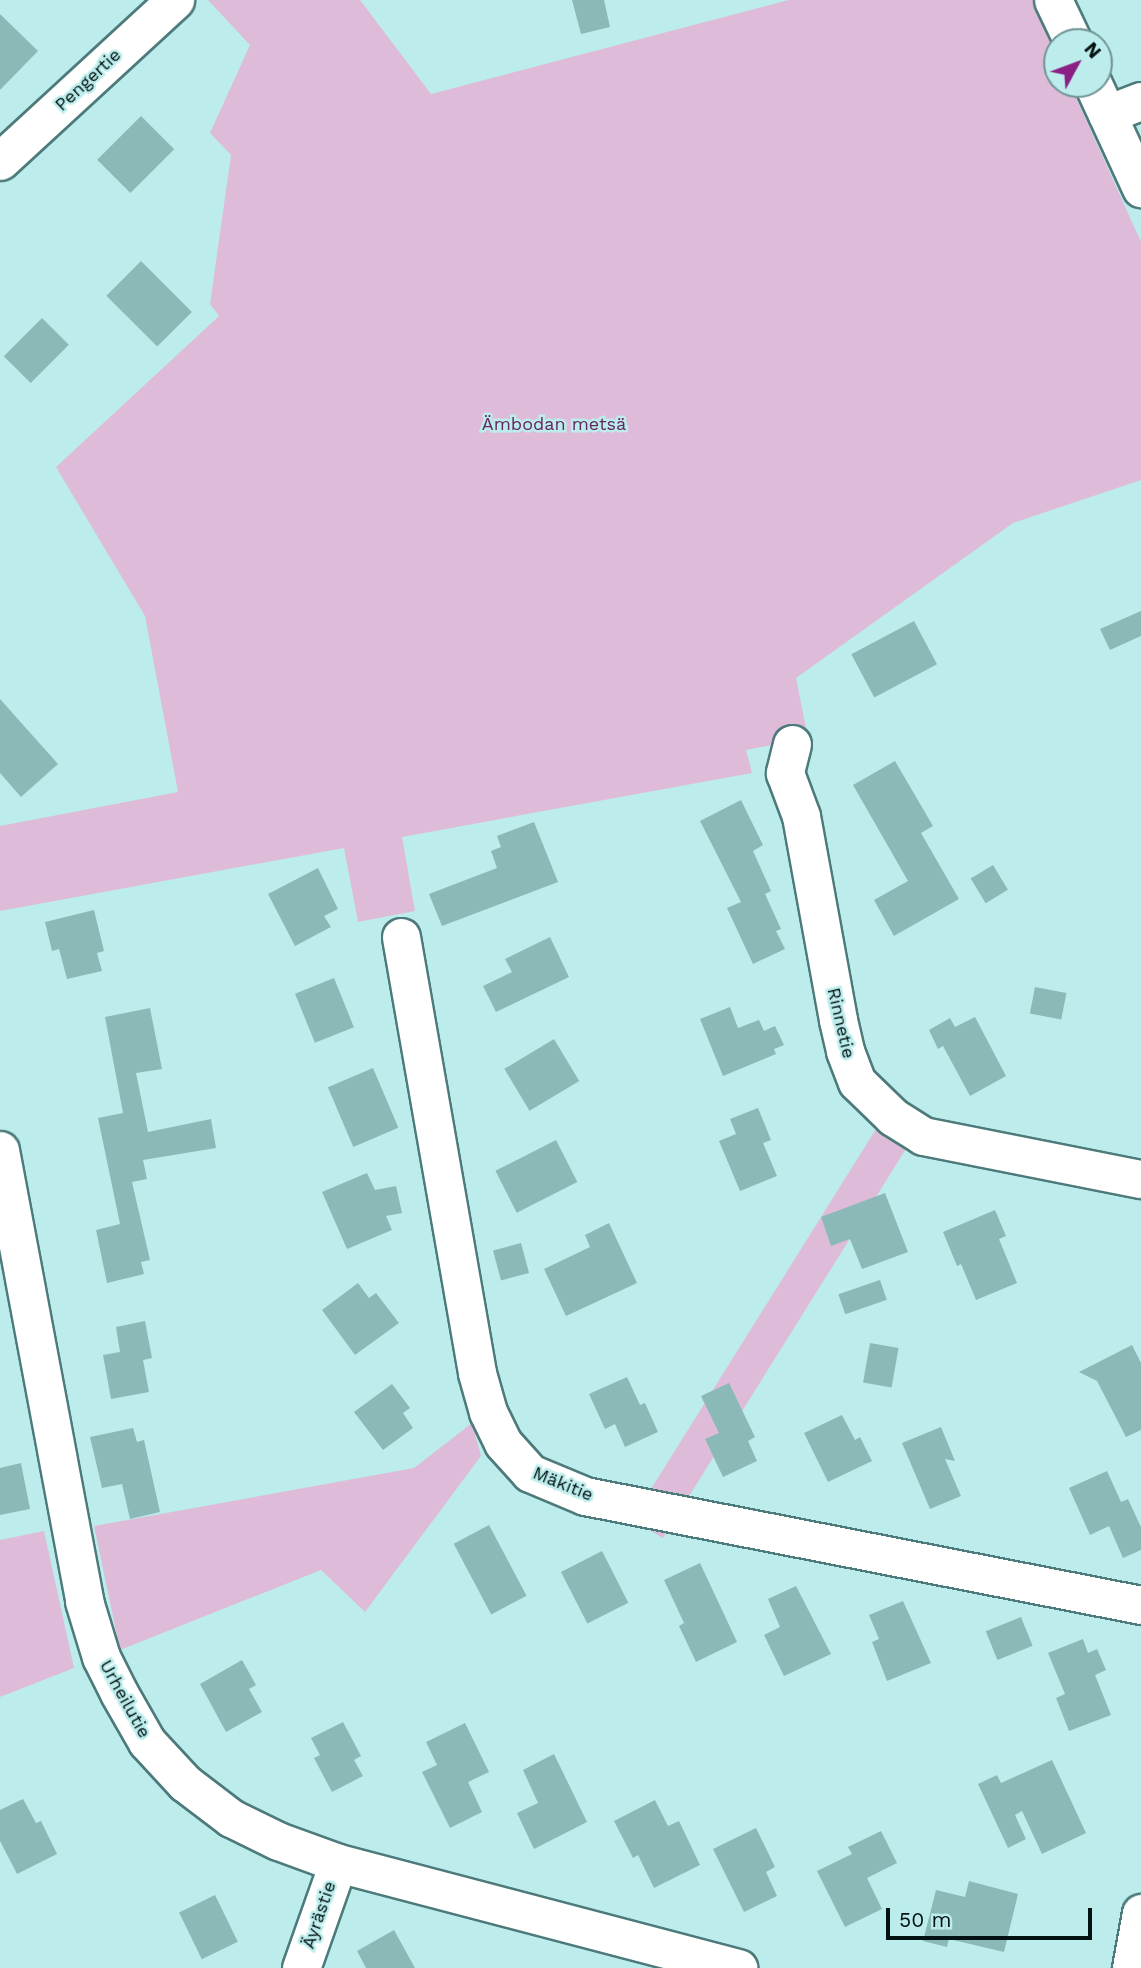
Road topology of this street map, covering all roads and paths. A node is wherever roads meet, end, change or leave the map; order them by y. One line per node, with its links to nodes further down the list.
1 (175, 0): 6 (street, Pengertie)
2 (1053, 0): 3 (street)
3 (1066, 28)
4 (1100, 99): 5 (street); 7 (street)
5 (1141, 101)
6 (0, 161)
7 (1141, 188)
8 (792, 744): 11 (street, Rinnetie)
9 (401, 937): 12 (street, Mäkitie)
10 (0, 1150): 13 (street, Urheilutie)
11 (1141, 1179)
12 (1141, 1605)
13 (338, 1863): 15 (street, Äyrästie); 16 (street, Urheilutie)
14 (1141, 1913): 17 (street)
15 (300, 1968)
16 (738, 1968)
17 (1131, 1968)

